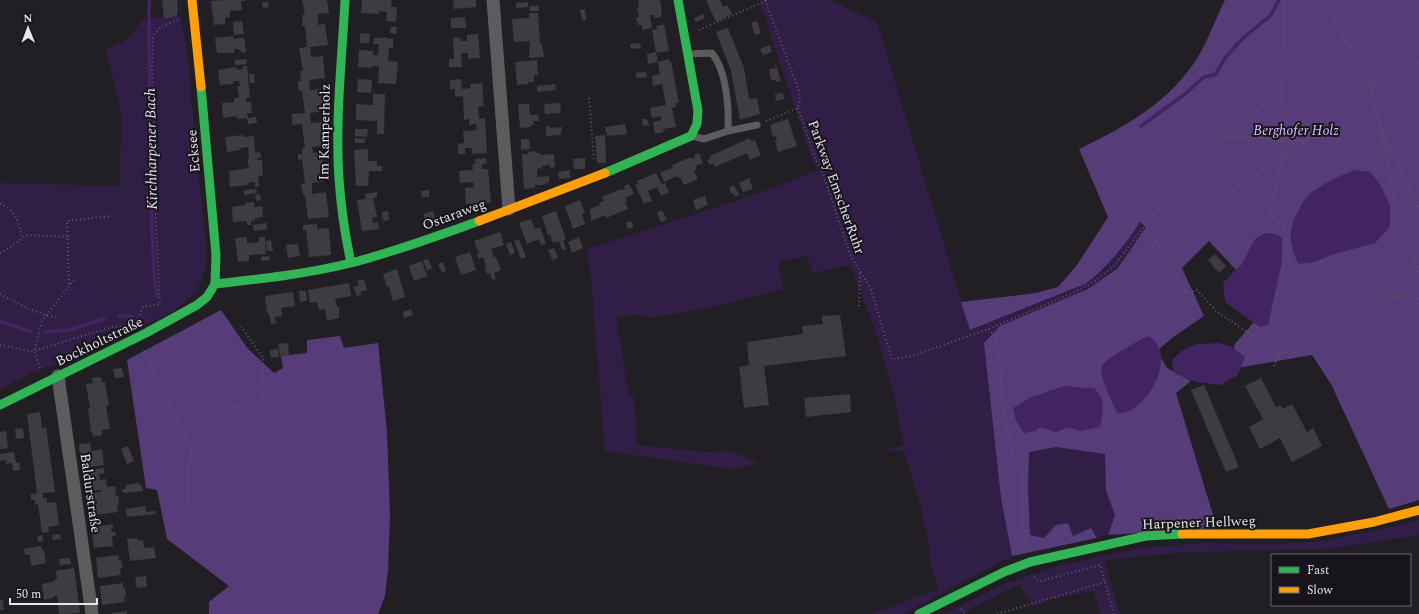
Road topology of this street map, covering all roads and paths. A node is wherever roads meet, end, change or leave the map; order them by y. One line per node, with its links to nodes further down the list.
1 (192, 0): 8 (street, Ecksee)
2 (345, 0): 35 (street, Im Kamperholz)
3 (493, 0): 28 (street)
4 (678, 0): 9 (street)
5 (766, 0): 9 (path); 15 (path)
6 (1284, 0): 13 (path)
7 (1327, 0): 12 (path)
8 (194, 13): 40 (street, Ecksee); 48 (path)
9 (685, 36): 10 (street)
10 (688, 54): 18 (lane); 20 (street)
11 (1419, 62): 12 (path)
12 (1370, 85): 16 (path)
13 (1282, 88): 21 (path); 23 (path)
14 (589, 98): 25 (path)
15 (798, 108): 17 (path, Parkway EmscherRuhr); 37 (path, Parkway EmscherRuhr)
16 (1376, 109): 19 (path); 22 (path)
17 (756, 125): 18 (lane)
18 (728, 131): 20 (lane)
19 (1382, 131): 27 (path); 38 (path)
20 (691, 136): 25 (street, Ostaraweg)
21 (1224, 138): 23 (path); 51 (path)
22 (1308, 140): 23 (path); 24 (path)
23 (1283, 141): 24 (path)
24 (1282, 157): 33 (path); 36 (path)
25 (596, 176): 28 (street, Ostaraweg)
26 (0, 204): 32 (path)
27 (1419, 208)
28 (509, 209): 35 (street, Ostaraweg)
29 (112, 216): 31 (path)
30 (1146, 227): 33 (path)
31 (68, 236): 32 (path); 41 (path)
32 (22, 238): 34 (path)
33 (1156, 241): 55 (path)
34 (0, 253)
35 (351, 263): 40 (street, Ostaraweg)
36 (1289, 263)
37 (860, 272): 45 (path); 51 (path, Parkway EmscherRuhr)
38 (1419, 272)
39 (74, 280): 41 (path)
40 (215, 284): 43 (street, Ecksee)
41 (70, 285): 46 (path)
42 (0, 294): 46 (path)
43 (207, 297): 52 (street, Bockholtstraße)
44 (1419, 299): 55 (path)
45 (859, 306)
46 (46, 315): 47 (path); 54 (path)
47 (59, 318)
48 (137, 322)
49 (241, 326): 60 (path)
50 (128, 327): 54 (path)
51 (989, 329): 63 (path)
52 (137, 338): 57 (street, Bockholtstraße); 60 (path)
53 (0, 345): 54 (path)
54 (34, 351): 58 (path)
55 (1279, 353): 56 (path)
56 (1274, 366)
57 (58, 376): 58 (street, Bockholtstraße); 66 (street, Baldurstraße)
58 (45, 382): 59 (street, Bockholtstraße)
59 (0, 405)
60 (192, 451): 61 (path)
61 (188, 504)
62 (1419, 510): 67 (street, Harpener Hellweg)
63 (1023, 530)
64 (1046, 580): 65 (path)
65 (1105, 582): 68 (path); 69 (path)
66 (92, 614)
67 (919, 614)
68 (997, 614)
69 (1114, 614)

